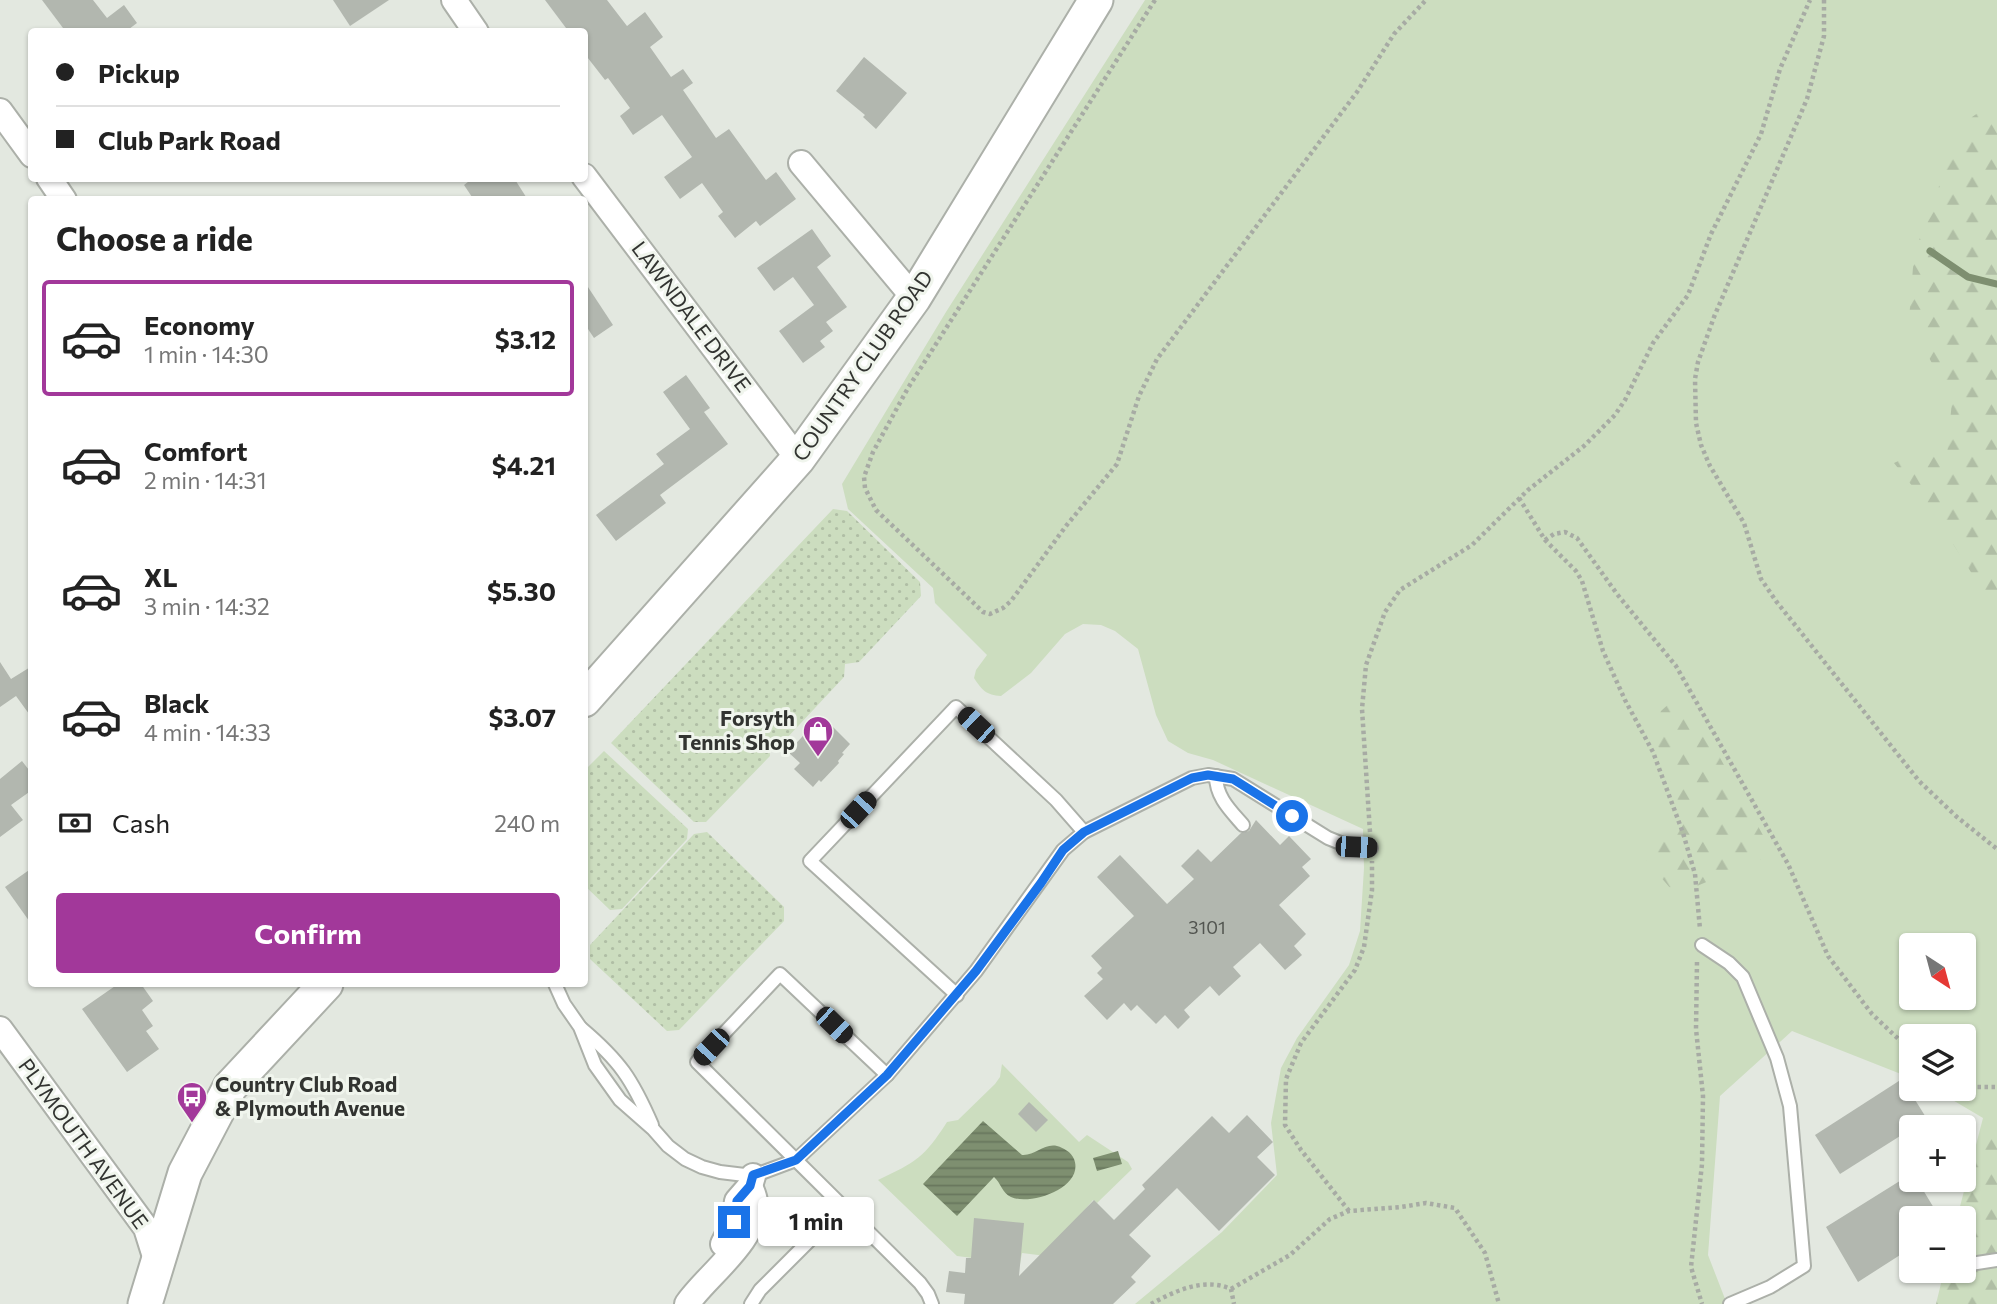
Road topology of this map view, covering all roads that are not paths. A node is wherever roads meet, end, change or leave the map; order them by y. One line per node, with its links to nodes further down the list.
1 (454, 0): 3 (street)
2 (1086, 5): 8 (main road, COUNTRY CLUB ROAD)
3 (473, 28)
4 (0, 111): 5 (street)
5 (28, 150)
6 (801, 163): 8 (street)
7 (588, 181): 9 (street, LAWNDALE DRIVE)
8 (914, 298): 9 (main road, COUNTRY CLUB ROAD)
9 (799, 459): 10 (main road, COUNTRY CLUB ROAD)
10 (588, 696)
11 (1216, 776): 12 (lane); 13 (lane); 14 (lane)
12 (1243, 825)
13 (1084, 832): 18 (lane); 18 (lane)
14 (1371, 848)
15 (1702, 945): 33 (lane)
16 (323, 987): 27 (main road)
17 (556, 987): 19 (lane)
18 (957, 995): 21 (lane)
19 (580, 1027): 22 (lane); 22 (lane)
20 (0, 1029): 27 (street, PLYMOUTH AVENUE)
21 (887, 1075): 23 (lane); 23 (lane)
22 (653, 1129): 24 (lane)
23 (796, 1160): 24 (lane); 25 (lane)
24 (752, 1181): 30 (street)
25 (842, 1208): 31 (lane); 32 (lane)
26 (1997, 1260): 28 (lane)
27 (157, 1263): 29 (main road)
28 (1976, 1263)
29 (145, 1304)
30 (687, 1304)
31 (751, 1304)
32 (932, 1304)
33 (1730, 1304)

